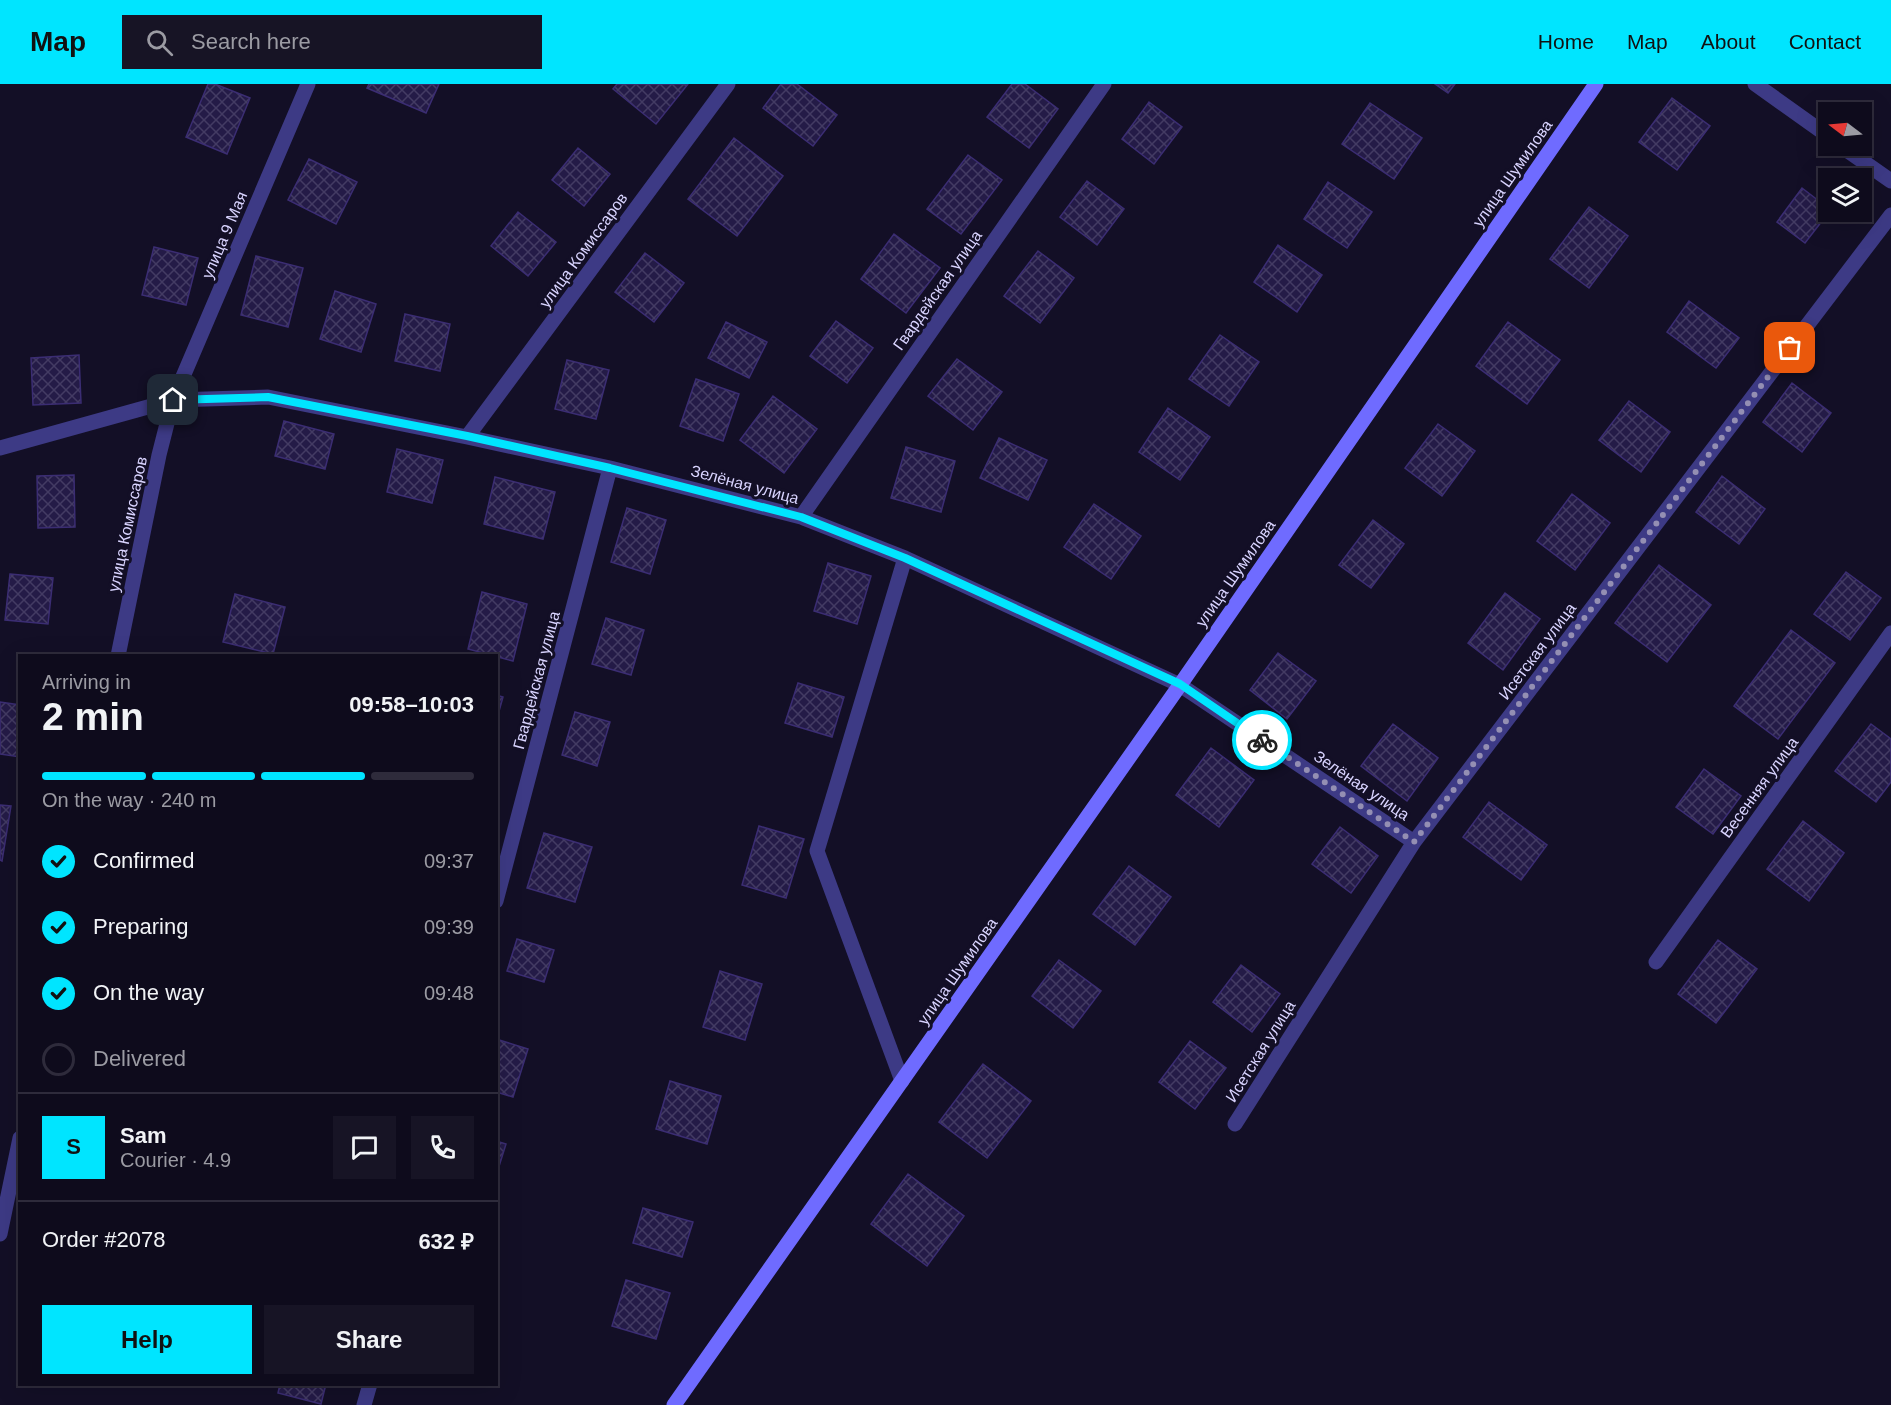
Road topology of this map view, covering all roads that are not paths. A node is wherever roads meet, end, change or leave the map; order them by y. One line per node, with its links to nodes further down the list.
1 (308, 84): 10 (street, улица 9 Мая)
2 (728, 84): 11 (street, улица Комиссаров)
3 (1104, 84): 14 (street, Гвардейская улица)
4 (1596, 84): 18 (street, улица Шумилова)
5 (1755, 84): 6 (street)
6 (1818, 129)
7 (1855, 156): 8 (street)
8 (1891, 181)
9 (1891, 215): 19 (street, Исетская улица)
10 (173, 400): 11 (street, Зелёная улица); 12 (street, Зелёная улица); 17 (street, улица Комиссаров)
11 (467, 436): 13 (street, Зелёная улица)
12 (0, 448)
13 (610, 468): 14 (street, Зелёная улица); 20 (street, Гвардейская улица)
14 (801, 517): 15 (street, Зелёная улица)
15 (905, 558): 18 (street, Зелёная улица); 22 (street)
16 (1891, 633): 21 (street, Весенняя улица)
17 (118, 654)
18 (1180, 684): 19 (street, Зелёная улица); 22 (street, улица Шумилова)
19 (1414, 842): 23 (street, Исетская улица)
20 (498, 893)
21 (1656, 962)
22 (902, 1081): 28 (street, улица Шумилова)
23 (1235, 1124)
24 (18, 1148): 25 (street)
25 (0, 1234)
26 (369, 1386): 27 (street)
27 (364, 1405)
28 (674, 1405)

